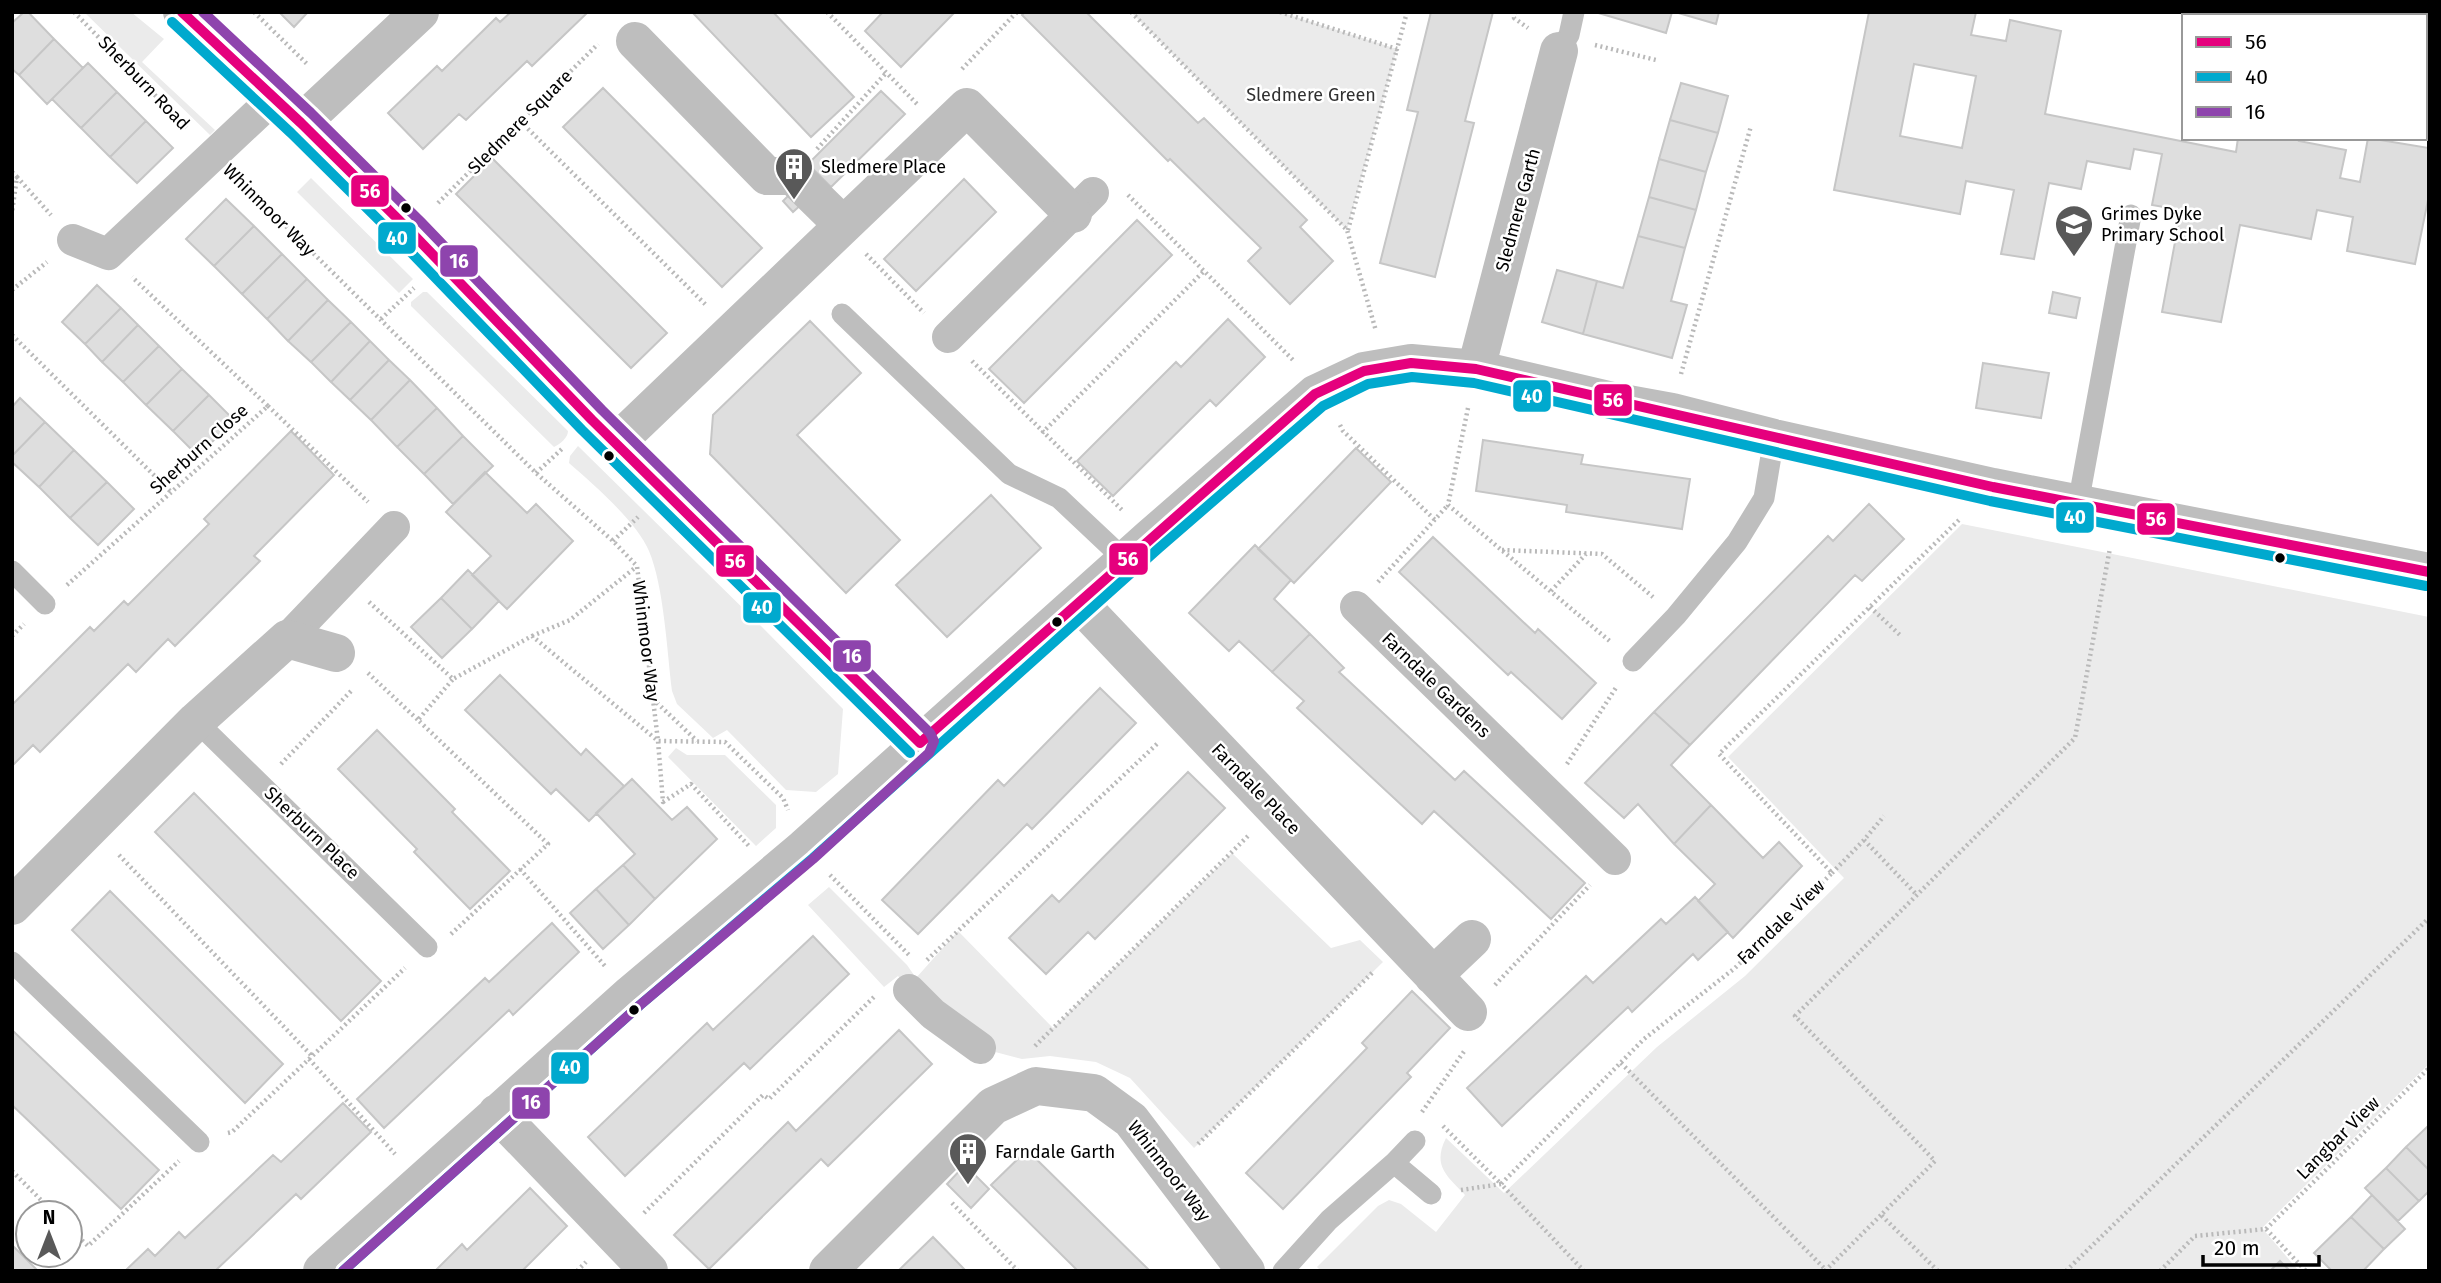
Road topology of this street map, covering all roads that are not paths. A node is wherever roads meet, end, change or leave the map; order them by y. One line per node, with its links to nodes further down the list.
1 (182, 12): 6 (street)
2 (420, 12): 7 (street)
3 (1574, 12): 5 (lane)
4 (617, 42): 10 (street)
5 (1559, 51): 14 (street, Sledmere Garth)
6 (274, 98): 7 (street); 11 (street)
7 (301, 123): 16 (street)
8 (1083, 203): 10 (street); 13 (street)
9 (2131, 215): 17 (lane)
10 (842, 227): 16 (street)
11 (74, 240)
12 (842, 314): 19 (lane)
13 (948, 337)
14 (1476, 369): 15 (street); 19 (street)
15 (1774, 438): 17 (street); 27 (lane)
16 (617, 442): 29 (street)
17 (2078, 504): 21 (street)
18 (394, 527): 25 (street)
19 (1138, 550): 22 (street)
20 (12, 570): 23 (lane)
21 (2429, 572)
22 (1079, 603): 29 (street); 36 (street, Farndale Place)
23 (45, 604)
24 (1356, 607): 30 (street, Farndale Gardens)
25 (287, 639): 26 (street); 28 (street)
26 (336, 653)
27 (1633, 661)
28 (196, 720): 31 (street); 33 (lane, Sherburn Place)
29 (920, 743): 39 (street)
30 (1615, 859)
31 (12, 906)
32 (1472, 939): 36 (street)
33 (428, 947)
34 (12, 962): 41 (lane)
35 (906, 975): 38 (street)
36 (1433, 976): 37 (street, Farndale Place)
37 (1468, 1012)
38 (981, 1048)
39 (497, 1113): 44 (street); 45 (street)
40 (1415, 1140): 42 (lane)
41 (199, 1142)
42 (1394, 1163): 43 (lane); 48 (lane)
43 (1431, 1194)
44 (322, 1271)
45 (649, 1271)
46 (828, 1271): 47 (street, Whinmoor Way)
47 (1246, 1271)
48 (1283, 1271)

